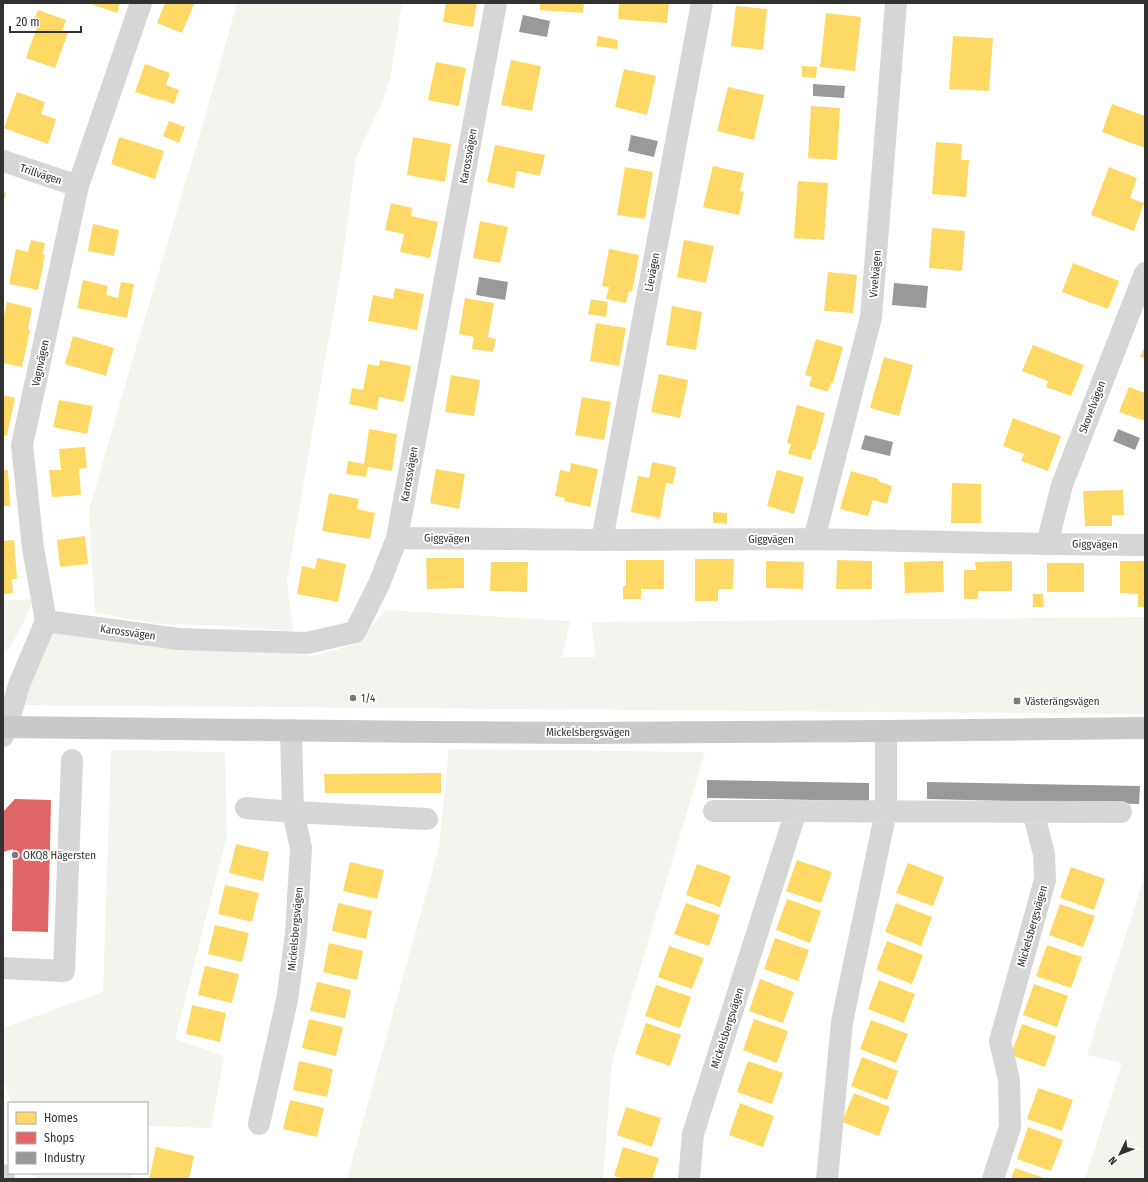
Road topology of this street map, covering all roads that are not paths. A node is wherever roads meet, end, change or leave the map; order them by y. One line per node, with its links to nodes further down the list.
1 (141, 3): 6 (street, Vagnvägen)
2 (496, 3): 8 (street, Karossvägen)
3 (702, 3): 10 (street, Lievägen)
4 (896, 3): 9 (street, Vivelvägen)
5 (3, 161): 6 (street, Trillvägen)
6 (78, 186): 13 (street, Vagnvägen)
7 (1145, 274): 11 (street, Skovelvägen)
8 (397, 538): 10 (street, Giggvägen); 13 (street, Karossvägen)
9 (814, 539): 10 (street, Giggvägen); 11 (street, Giggvägen)
10 (602, 540)
11 (1047, 544): 12 (street, Giggvägen)
12 (1145, 545)
13 (46, 621): 15 (street)
14 (1145, 728): 17 (main road, Mickelsbergsvägen)
15 (4, 730): 16 (main road, Mickelsbergsvägen)
16 (291, 730): 17 (main road, Mickelsbergsvägen); 23 (street, Mickelsbergsvägen)
17 (886, 731): 22 (street)
18 (72, 760): 27 (street)
19 (246, 808): 23 (street)
20 (714, 810): 21 (street)
21 (796, 811): 22 (street); 31 (street, Mickelsbergsvägen)
22 (886, 811): 24 (street); 32 (street)
23 (293, 812): 26 (street); 28 (street, Mickelsbergsvägen)
24 (1033, 812): 25 (street); 33 (street, Mickelsbergsvägen)
25 (1121, 812)
26 (427, 818)
27 (3, 968)
28 (259, 1124)
29 (3, 1175): 30 (street)
30 (4, 1179)
31 (689, 1179)
32 (826, 1179)
33 (993, 1179)

